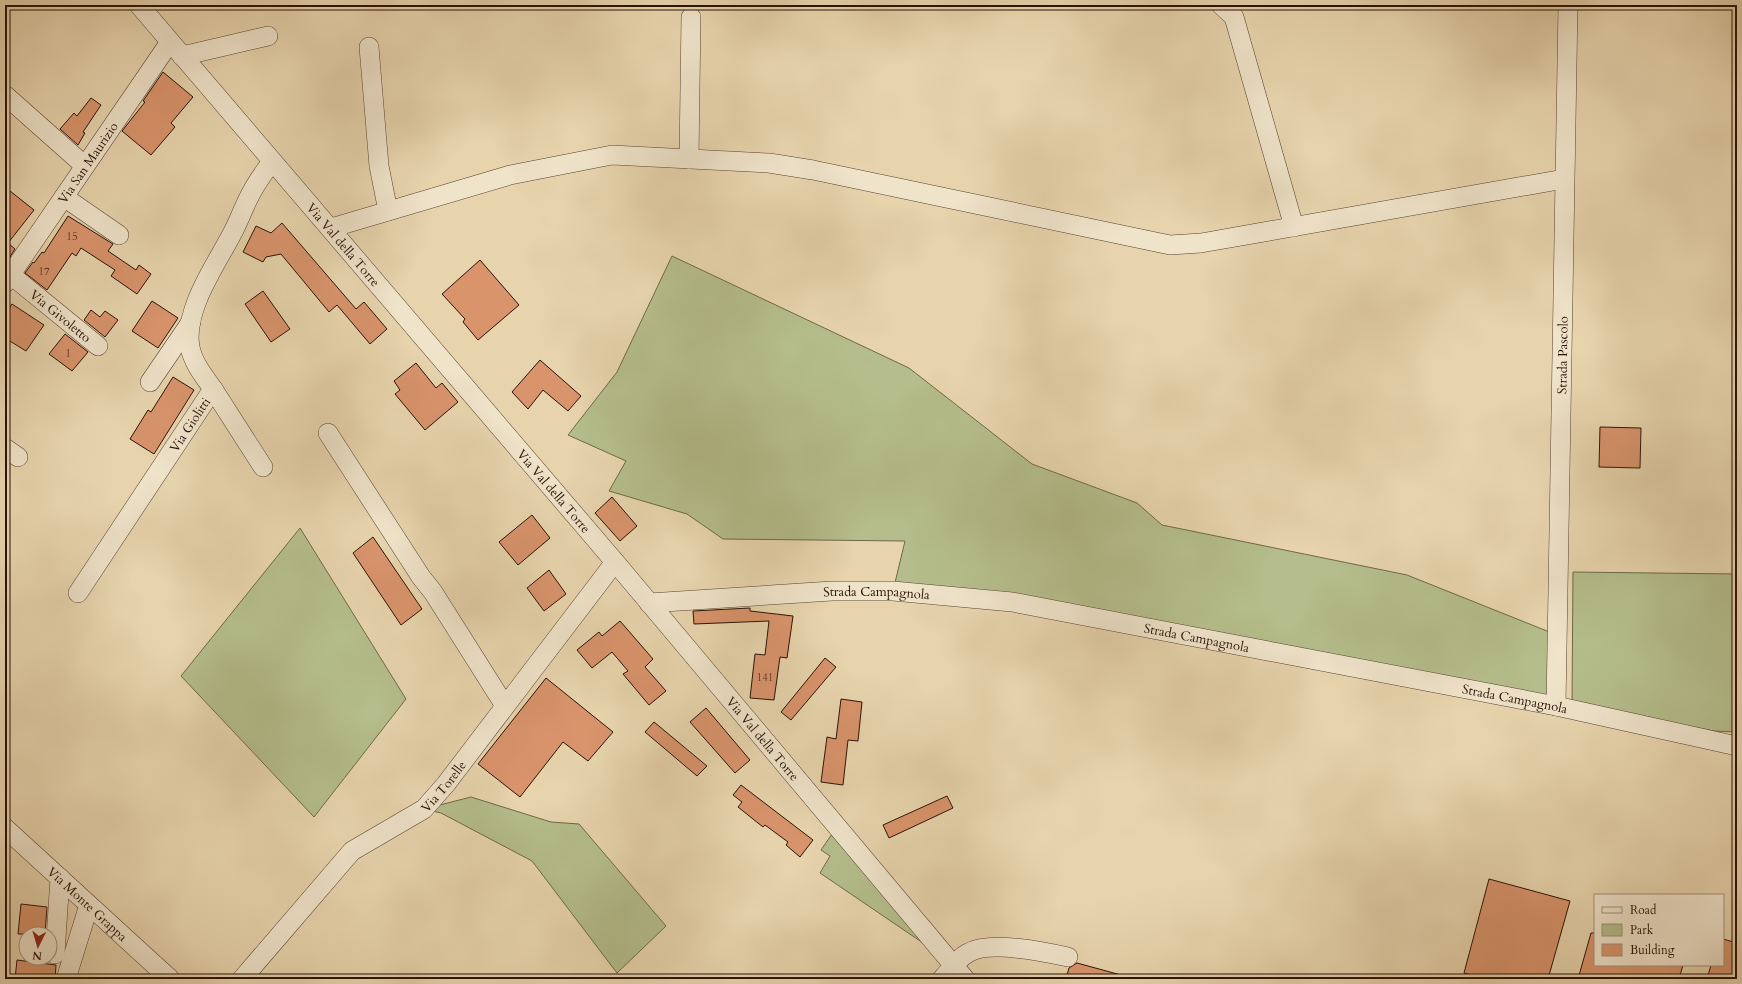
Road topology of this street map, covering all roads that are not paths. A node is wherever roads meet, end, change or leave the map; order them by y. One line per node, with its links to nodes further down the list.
1 (139, 5): 7 (street, Via Val della Torre)
2 (1221, 5): 15 (street)
3 (1568, 5): 12 (street, Strada Pascolo)
4 (692, 17): 9 (street)
5 (268, 36): 7 (street)
6 (370, 47): 14 (street)
7 (176, 49): 10 (street, Via Val della Torre); 11 (street, Via San Maurizio)
8 (5, 95): 11 (street)
9 (689, 159): 14 (street); 15 (street)
10 (272, 161): 16 (street, Via Val della Torre); 19 (street, Via Giolitti)
11 (86, 166): 13 (street, Via San Maurizio)
12 (1564, 179): 15 (street); 29 (street, Strada Pascolo)
13 (64, 197): 17 (street); 18 (street, Via San Maurizio)
14 (388, 211): 16 (street)
15 (1294, 227)
16 (331, 228): 25 (street, Via Val della Torre)
17 (119, 234)
18 (7, 276): 20 (street, Via Givoletto)
19 (192, 322): 21 (street); 22 (street, Via Giolitti)
20 (98, 346)
21 (150, 382)
22 (213, 389): 24 (street); 26 (street, Via Giolitti)
23 (328, 433): 28 (street)
24 (262, 467)
25 (615, 562): 27 (street, Via Val della Torre); 28 (street, Via Torelle)
26 (78, 593)
27 (649, 603): 29 (street, Strada Campagnola); 36 (street, Via Val della Torre)
28 (505, 706): 39 (street, Via Torelle)
29 (1556, 706): 30 (street, Strada Campagnola)
30 (1737, 746)
31 (5, 828): 32 (street, Via Monte Grappa)
32 (60, 878): 33 (street, Via Monte Grappa); 34 (street)
33 (89, 905): 37 (street); 38 (street, Via Monte Grappa)
34 (57, 926)
35 (1068, 957): 36 (street)
36 (954, 975)
37 (66, 979)
38 (170, 979)
39 (242, 979)

